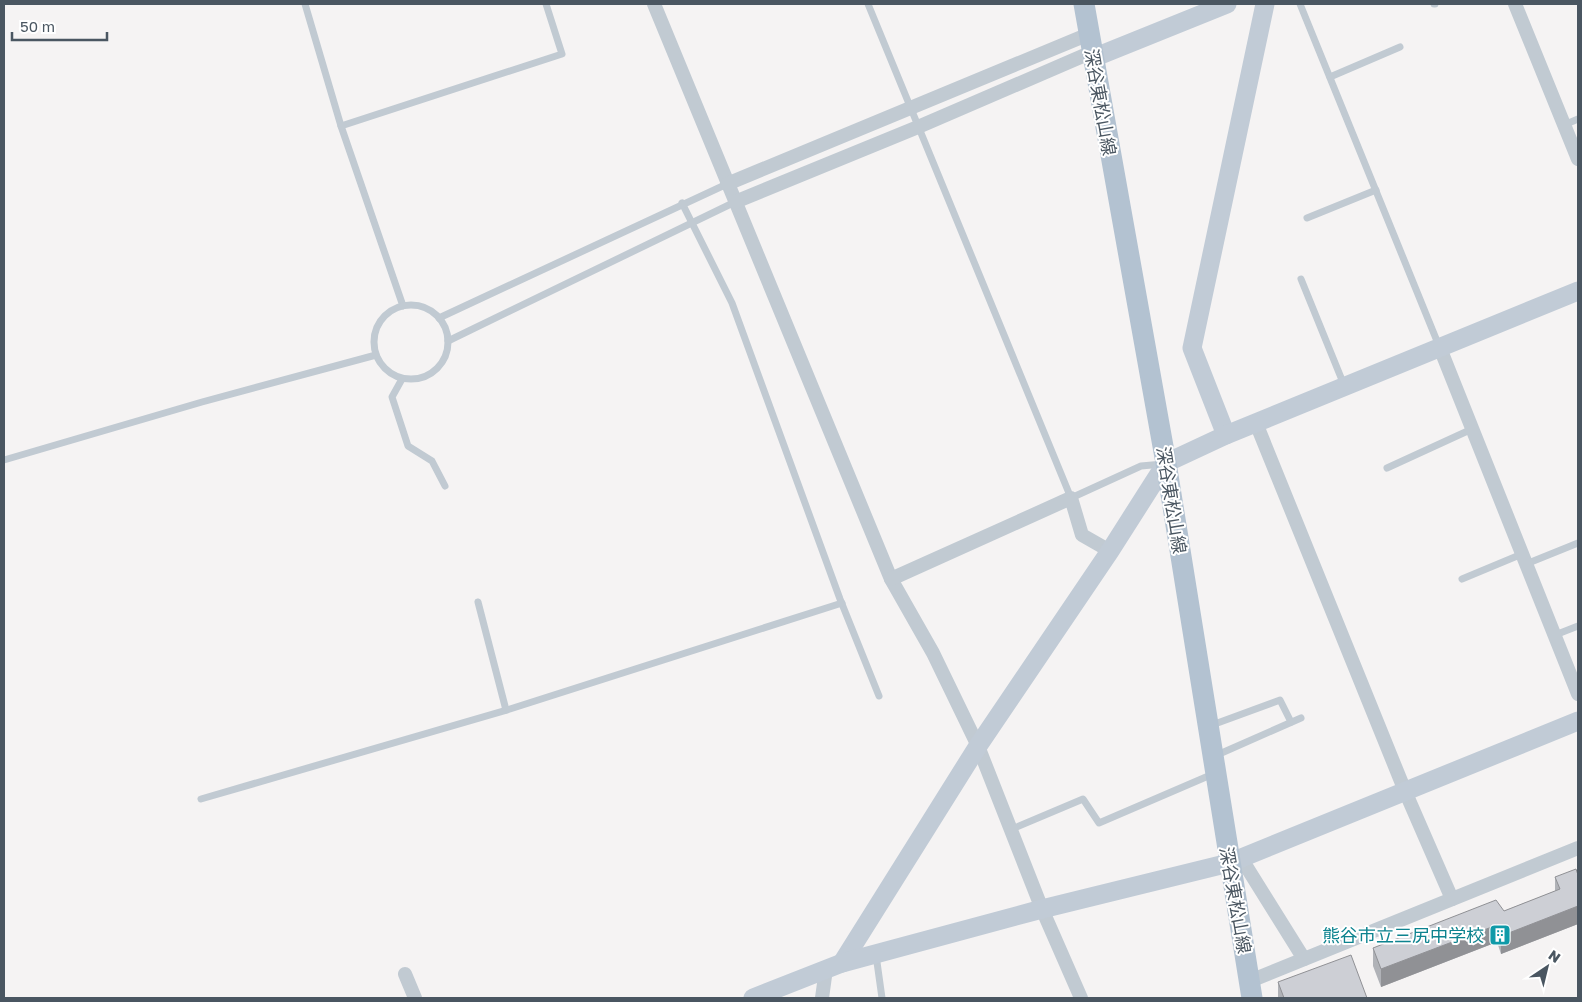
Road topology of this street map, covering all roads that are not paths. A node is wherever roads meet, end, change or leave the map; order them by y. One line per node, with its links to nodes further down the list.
1 (305, 4): 16 (lane)
2 (546, 4): 16 (lane)
3 (654, 4): 19 (street)
4 (868, 4): 13 (lane)
5 (1084, 4): 11 (main road, 深谷東松山線)
6 (1226, 4): 11 (street)
7 (1265, 4): 36 (street)
8 (1300, 4): 12 (lane)
9 (1515, 4): 15 (street)
10 (1400, 47): 12 (lane)
11 (1091, 48): 13 (street); 17 (street); 38 (main road, 深谷東松山線)
12 (1330, 77): 20 (lane)
13 (910, 108): 17 (lane); 19 (street)
14 (1578, 119): 15 (lane)
15 (1564, 125): 18 (street)
16 (341, 126): 27 (lane)
17 (918, 127): 21 (street); 41 (lane)
18 (1578, 159)
19 (727, 184): 21 (street); 22 (lane)
20 (1376, 190): 23 (lane); 30 (lane)
21 (735, 202): 24 (lane); 46 (street)
22 (682, 204): 24 (lane); 28 (lane)
23 (1307, 218)
24 (692, 222): 29 (lane); 48 (lane)
25 (1301, 279): 33 (lane)
26 (1578, 291): 30 (street)
27 (403, 306): 28 (lane); 31 (lane)
28 (439, 318): 29 (lane)
29 (448, 341): 32 (lane)
30 (1440, 348): 33 (street); 35 (street)
31 (376, 355): 32 (lane); 37 (lane)
32 (402, 379): 40 (lane)
33 (1345, 387): 34 (street)
34 (1256, 423): 36 (street); 60 (street)
35 (1472, 429): 39 (lane); 44 (street)
36 (1226, 435): 38 (street)
37 (4, 460)
38 (1166, 463): 41 (lane); 43 (street); 57 (main road, 深谷東松山線)
39 (1387, 468)
40 (445, 486)
41 (1071, 498): 43 (street); 46 (street)
42 (1578, 543): 44 (lane)
43 (1110, 551): 58 (street)
44 (1524, 558): 45 (lane); 50 (street)
45 (1462, 578)
46 (891, 579): 58 (street)
47 (478, 602): 53 (lane)
48 (842, 603): 52 (lane); 53 (lane)
49 (1578, 626): 50 (lane)
50 (1555, 635): 51 (street)
51 (1578, 694)
52 (879, 696)
53 (506, 710): 61 (lane)
54 (1301, 718): 55 (lane)
55 (1291, 722): 57 (lane); 59 (lane)
56 (1578, 722): 60 (street)
57 (1208, 727): 59 (main road, 深谷東松山線)
58 (978, 746): 62 (street); 69 (street)
59 (1214, 765): 62 (lane); 64 (main road, 深谷東松山線)
60 (1405, 792): 64 (street); 65 (street)
61 (201, 799)
62 (1012, 829): 66 (street)
63 (1578, 848): 65 (street)
64 (1235, 860): 66 (street); 68 (street); 71 (main road, 深谷東松山線)
65 (1452, 899): 68 (street)
66 (1042, 909): 67 (street); 76 (street)
67 (876, 954): 69 (street); 75 (lane)
68 (1304, 959): 71 (street)
69 (834, 966): 73 (street); 74 (street)
70 (405, 974): 72 (street)
71 (1251, 990)
72 (415, 998)
73 (753, 998)
74 (822, 998)
75 (882, 998)
76 (1081, 998)

